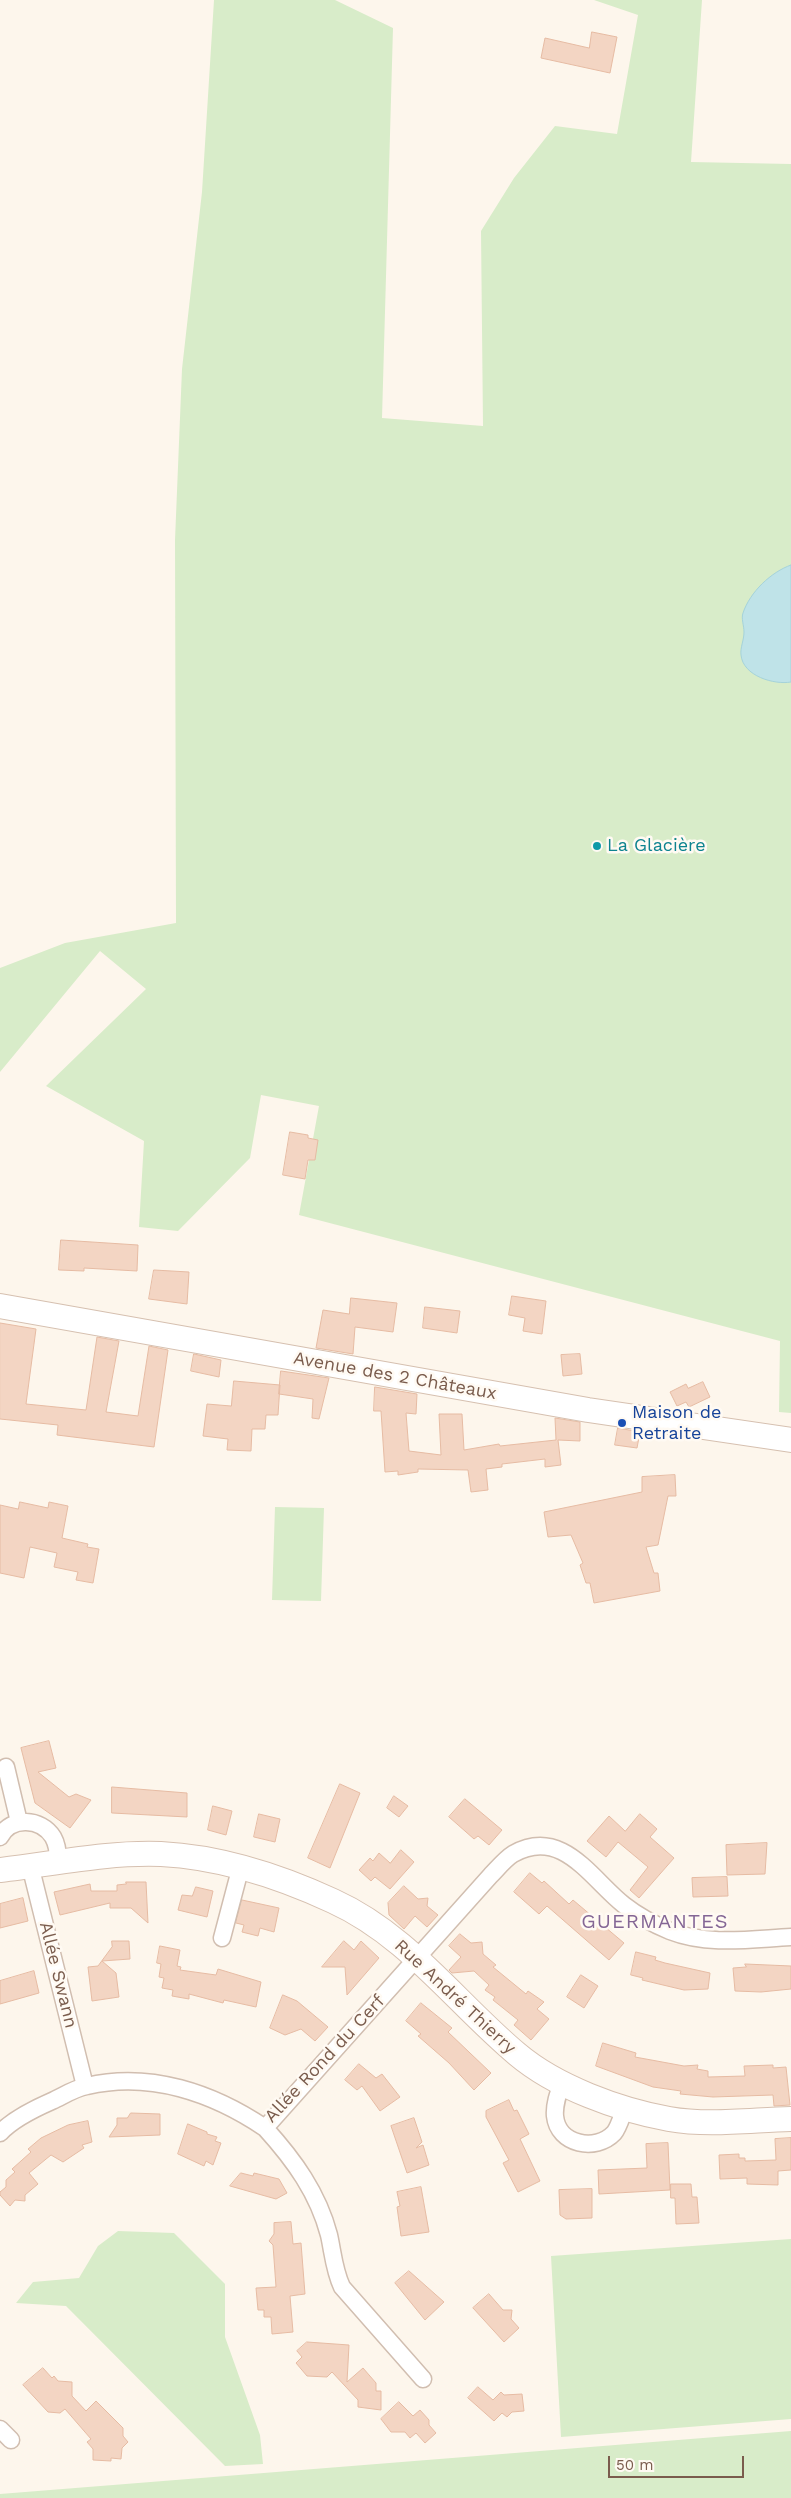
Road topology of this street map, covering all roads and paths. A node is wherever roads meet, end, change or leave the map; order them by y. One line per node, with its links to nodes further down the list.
1 (0, 1306): 2 (street, Avenue des 2 Châteaux)
2 (791, 1440)
3 (6, 1768): 4 (street)
4 (19, 1822): 5 (street); 6 (street)
5 (0, 1837)
6 (58, 1860): 7 (street, Rue André Thierry); 8 (street, Rue André Thierry)
7 (30, 1865): 9 (street, Rue André Thierry); 14 (street, Allée Swann)
8 (241, 1866): 11 (street); 12 (street, Rue André Thierry)
9 (0, 1870)
10 (791, 1937): 12 (street, Allée Rond du Cerf)
11 (222, 1938)
12 (418, 1958): 13 (street, Rue André Thierry); 17 (street, Allée Rond du Cerf)
13 (562, 2083): 15 (street, Rue André Thierry); 15 (street)
14 (85, 2086): 17 (street, Allée Rond du Cerf); 18 (street, Allée Rond du Cerf)
15 (625, 2108): 16 (street, Rue André Thierry)
16 (791, 2119)
17 (265, 2128): 19 (street)
18 (0, 2133)
19 (423, 2379)

